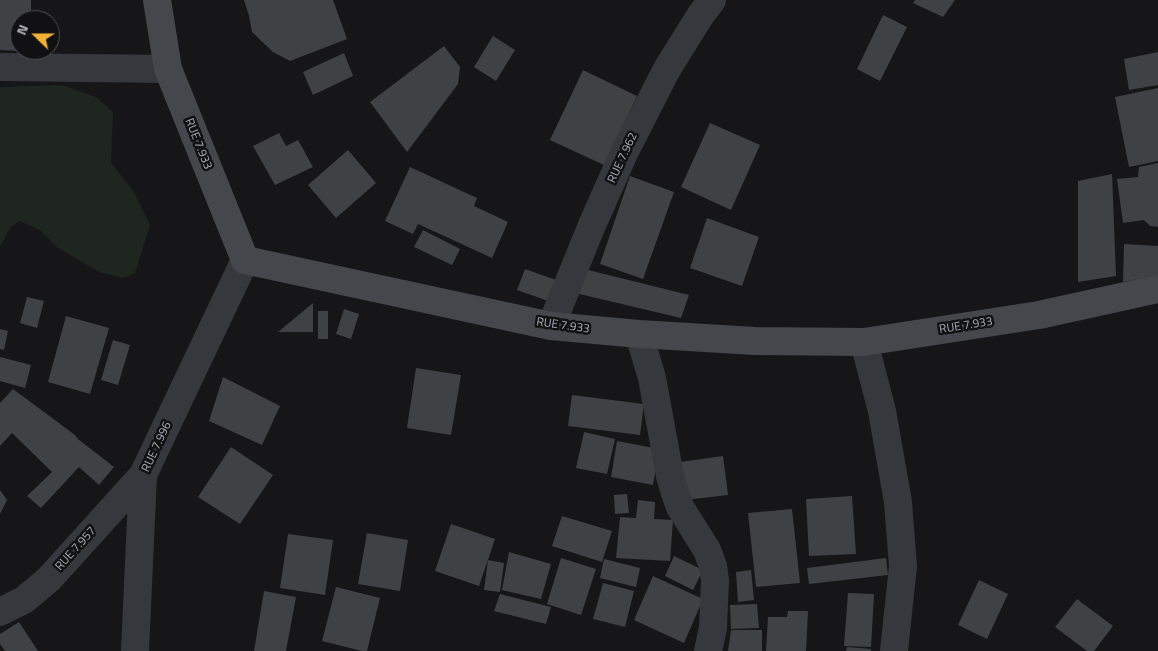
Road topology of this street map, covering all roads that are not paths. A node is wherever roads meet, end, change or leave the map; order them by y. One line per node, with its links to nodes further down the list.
1 (157, 0): 4 (street, RUE 7.933)
2 (712, 0): 7 (street, RUE 7.962)
3 (0, 67): 4 (street)
4 (168, 69): 5 (street, RUE 7.933)
5 (245, 260): 7 (street, RUE 7.933); 10 (street, RUE 7.996)
6 (1158, 290): 9 (street, RUE 7.933)
7 (551, 326): 8 (street, RUE 7.933)
8 (639, 334): 9 (street, RUE 7.933); 13 (street)
9 (864, 342): 14 (street)
10 (143, 475): 11 (street, RUE 7.957); 12 (street, RUE 7.996)
11 (0, 612)
12 (135, 651)
13 (708, 651)
14 (894, 651)

